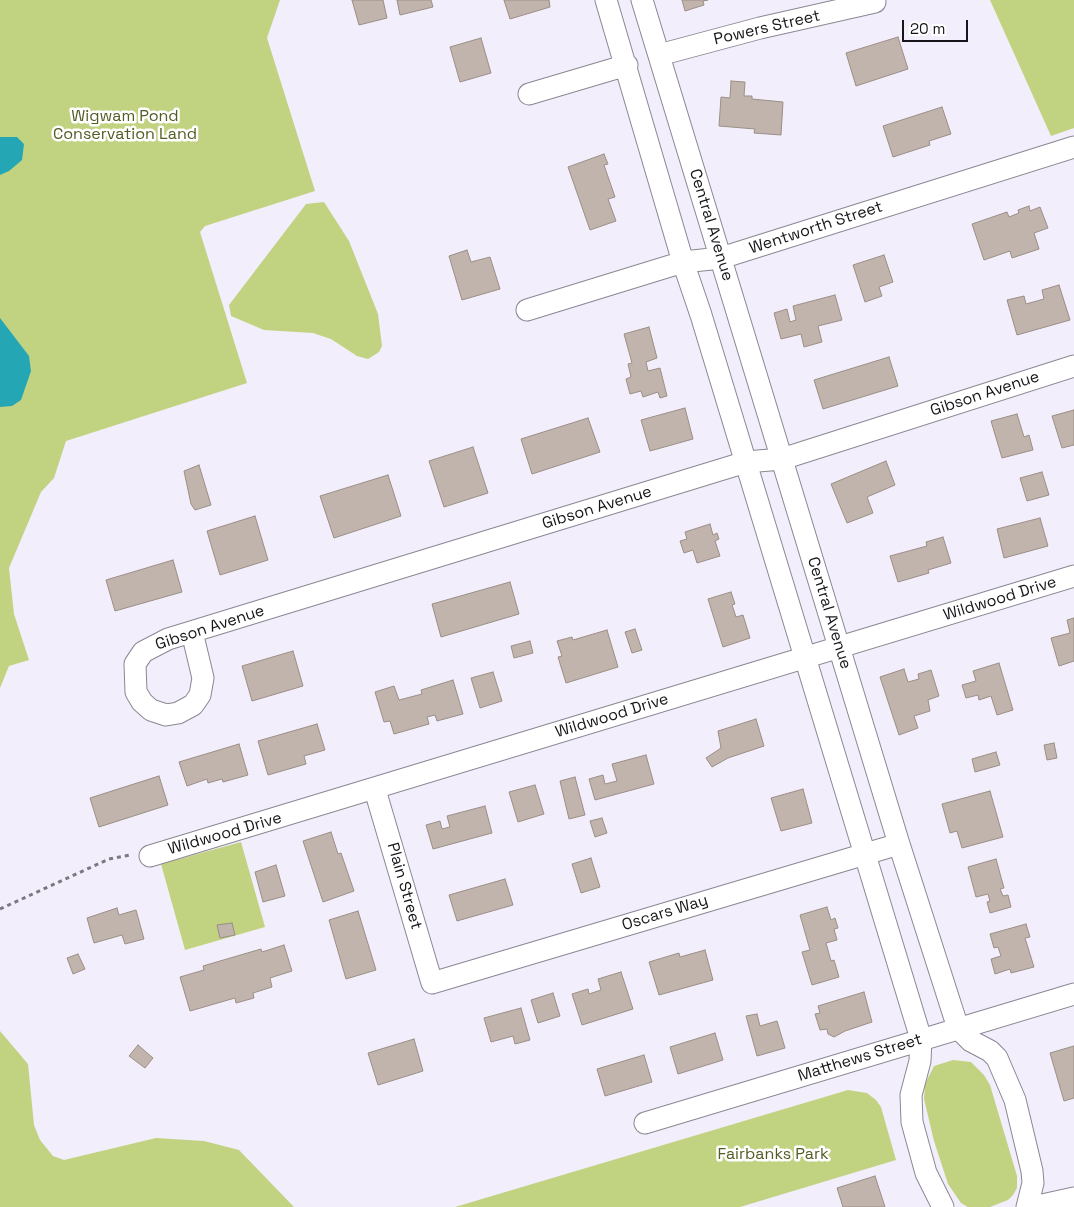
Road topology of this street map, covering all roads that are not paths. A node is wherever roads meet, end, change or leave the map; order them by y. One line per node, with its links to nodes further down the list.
1 (606, 0): 5 (street)
2 (642, 0): 4 (street, Central Avenue)
3 (875, 2): 4 (street, Powers Street)
4 (659, 55): 8 (street, Central Avenue)
5 (627, 64): 6 (street); 9 (street)
6 (529, 94)
7 (1074, 147): 8 (street, Wentworth Street)
8 (721, 258): 9 (street, Wentworth Street); 12 (street, Central Avenue)
9 (683, 262): 10 (street, Wentworth Street); 13 (street)
10 (527, 310)
11 (1074, 366): 12 (street, Gibson Avenue)
12 (782, 459): 13 (street, Gibson Avenue); 16 (street, Central Avenue)
13 (746, 462): 15 (street, Gibson Avenue); 17 (street)
14 (1074, 576): 16 (street, Wildwood Drive)
15 (192, 632): 15 (street, Gibson Avenue)
16 (840, 648): 17 (street, Wildwood Drive); 19 (street, Central Avenue)
17 (804, 657): 18 (street, Wildwood Drive); 20 (street)
18 (375, 790): 21 (street, Wildwood Drive); 22 (street, Plain Street)
19 (899, 844): 20 (street, Oscars Way); 24 (street, Central Avenue)
20 (866, 853): 22 (street, Oscars Way); 25 (street)
21 (150, 856)
22 (432, 983)
23 (1074, 994): 24 (street, Matthews Street)
24 (958, 1028): 25 (street, Matthews Street); 29 (street)
25 (921, 1039): 26 (street, Matthews Street); 28 (street)
26 (645, 1123)
27 (1074, 1198): 30 (street)
28 (943, 1207)
29 (1027, 1207)
30 (1033, 1207)

